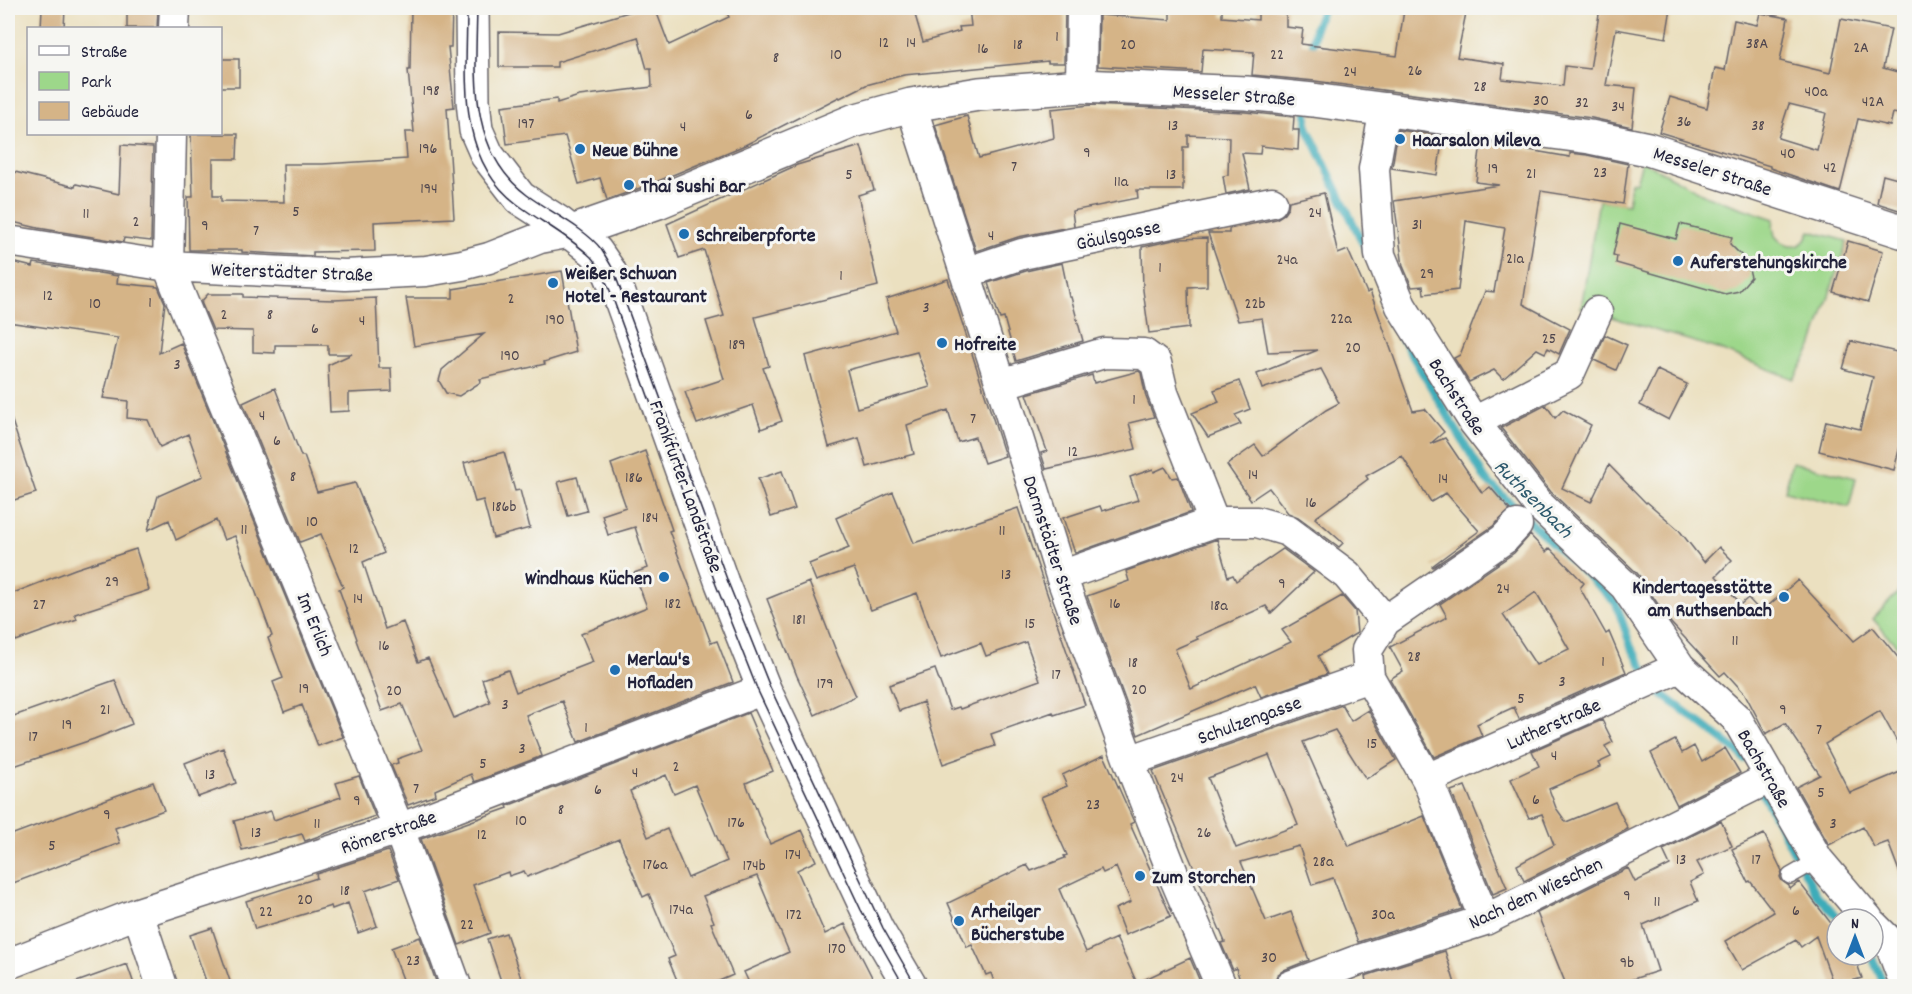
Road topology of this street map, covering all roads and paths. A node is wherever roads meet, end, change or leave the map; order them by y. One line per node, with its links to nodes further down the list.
1 (175, 8): 4 (street)
2 (472, 8): 10 (street, Frankfurter Landstraße)
3 (1082, 8): 5 (street)
4 (174, 27)
5 (1081, 86): 6 (street, Messeler Straße); 7 (street, Messeler Straße)
6 (911, 105): 10 (street, Messeler Straße); 14 (street, Darmstädter Straße)
7 (1385, 108): 11 (street, Messeler Straße); 17 (street, Bachstraße)
8 (171, 135): 13 (street)
9 (1272, 202): 14 (street, Gäulsgasse)
10 (572, 232): 13 (street, Weiterstädter Straße); 24 (street, Frankfurter Landstraße)
11 (1905, 232)
12 (8, 241): 13 (street, Weiterstädter Straße)
13 (168, 266): 28 (street, Im Erlich)
14 (965, 273): 16 (street, Darmstädter Straße)
15 (1597, 312): 17 (street)
16 (1001, 384): 18 (street); 20 (street, Darmstädter Straße)
17 (1474, 422): 22 (street, Bachstraße)
18 (1214, 522): 20 (street); 21 (street)
19 (1518, 525): 21 (street)
20 (1060, 576): 25 (street, Darmstädter Straße)
21 (1385, 621): 23 (street)
22 (1680, 667): 26 (street, Lutherstraße); 27 (street, Bachstraße)
23 (1369, 677): 25 (street, Schulzengasse); 26 (street)
24 (764, 689): 28 (street, Römerstraße); 39 (street, Frankfurter Landstraße)
25 (1130, 762): 40 (street, Darmstädter Straße)
26 (1427, 779): 33 (street)
27 (1760, 783): 29 (street, Bachstraße); 33 (street, Nach dem Wieschen)
28 (399, 829): 32 (street, Römerstraße); 38 (street, Im Erlich)
29 (1818, 860): 30 (lane); 31 (street, Bachstraße)
30 (1790, 876)
31 (1858, 907)
32 (138, 913): 35 (street, Römerstraße); 37 (street)
33 (1485, 920): 41 (street, Nach dem Wieschen)
34 (1889, 934): 36 (street)
35 (8, 964)
36 (1905, 981)
37 (162, 987)
38 (456, 987)
39 (910, 987)
40 (1221, 987)
41 (1290, 987)

